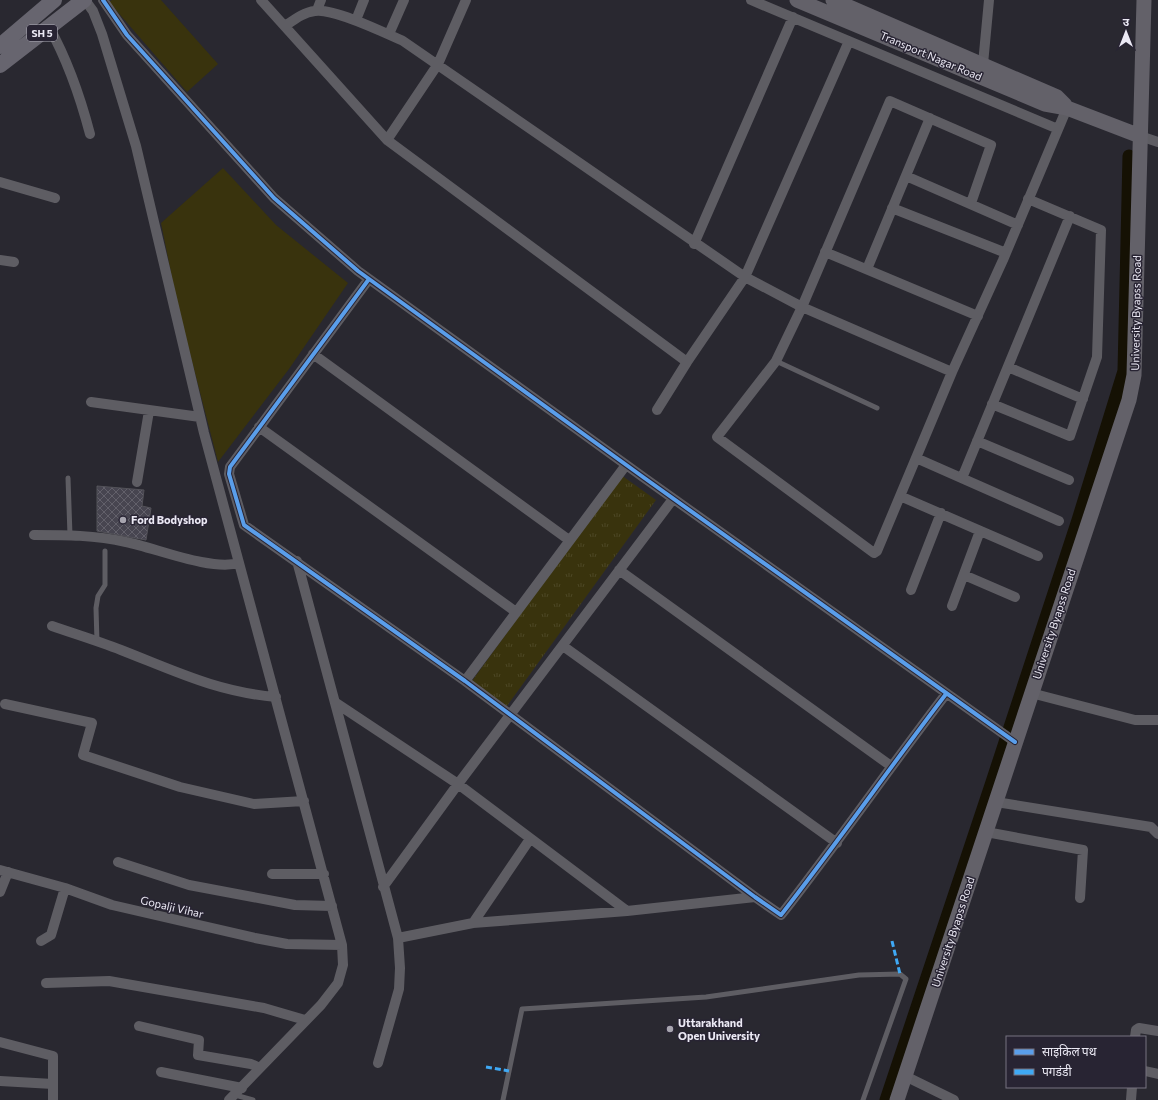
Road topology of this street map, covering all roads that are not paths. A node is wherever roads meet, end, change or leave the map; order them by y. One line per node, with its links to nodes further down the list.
1 (54, 0): 21 (main road)
2 (84, 0): 18 (main road, SH 5); 61 (street)
3 (103, 0): 47 (street)
4 (261, 0): 17 (street)
5 (321, 0): 14 (street)
6 (364, 0): 16 (street)
7 (404, 0): 19 (street)
8 (466, 0): 22 (street)
9 (750, 0): 15 (street)
10 (796, 0): 25 (main road, Transport Nagar Road)
11 (833, 0): 23 (main road, Transport Nagar Road)
12 (989, 0): 23 (street)
13 (1144, 0): 29 (main road, University Byapss Road)
14 (317, 10): 16 (street); 17 (street)
15 (792, 17): 20 (street); 40 (street)
16 (356, 20): 19 (street)
17 (285, 26): 30 (street)
18 (49, 27): 24 (main road, SH 5); 28 (street)
19 (390, 34): 22 (street)
20 (849, 41): 27 (street); 46 (street)
21 (0, 46)
22 (438, 64): 30 (street); 40 (street)
23 (983, 64): 25 (main road, Transport Nagar Road)
24 (0, 65)
25 (1068, 108): 27 (street); 29 (main road, Transport Nagar Road)
26 (930, 118): 32 (street); 36 (street); 41 (street)
27 (1058, 129): 35 (street)
28 (90, 134)
29 (1140, 136): 31 (street); 92 (main road, University Byapss Road)
30 (387, 140): 52 (street)
31 (1158, 142)
32 (906, 176): 36 (street); 37 (street)
33 (0, 182): 34 (street)
34 (55, 198)
35 (1028, 200): 38 (street); 39 (street)
36 (971, 203): 39 (street)
37 (892, 208): 42 (street); 45 (street)
38 (1070, 216): 53 (street); 55 (street)
39 (1018, 225): 42 (street)
40 (694, 244): 46 (street)
41 (825, 252): 45 (street); 48 (street)
42 (1006, 253): 49 (street)
43 (0, 260): 44 (street)
44 (14, 262)
45 (866, 269): 49 (street)
46 (745, 277): 48 (street); 52 (street)
47 (369, 279): 50 (street); 65 (street)
48 (802, 307): 51 (street); 54 (street)
49 (978, 316): 54 (street)
50 (313, 354): 62 (street); 77 (street)
51 (776, 361): 58 (lane); 70 (street)
52 (687, 362): 59 (street)
53 (1008, 367): 55 (street); 57 (street)
54 (952, 372): 64 (street)
55 (1083, 399): 57 (street)
56 (91, 402): 60 (street)
57 (992, 404): 63 (street)
58 (877, 408)
59 (657, 410)
60 (148, 411): 61 (street); 69 (street)
61 (200, 417): 81 (street)
62 (259, 427): 80 (street); 87 (street)
63 (977, 441): 67 (street); 68 (street)
64 (916, 458): 67 (street); 70 (street)
65 (626, 464): 71 (street); 77 (street)
66 (68, 478): 76 (lane)
67 (962, 478): 73 (street)
68 (1069, 480)
69 (137, 482)
70 (900, 496): 72 (street)
71 (674, 499): 82 (street); 93 (street)
72 (941, 513): 74 (street); 84 (street)
73 (1059, 521)
74 (980, 531): 79 (street); 83 (street)
75 (34, 535): 76 (street)
76 (70, 535): 81 (street)
77 (569, 540): 87 (street)
78 (104, 550): 89 (lane)
79 (1038, 556)
80 (297, 562): 91 (street); 95 (street)
81 (239, 563): 94 (street)
82 (619, 570): 90 (street); 100 (street)
83 (964, 575): 85 (street); 86 (street)
84 (911, 590)
85 (1015, 597)
86 (952, 606)
87 (516, 612): 91 (street)
88 (52, 626): 89 (street)
89 (98, 642): 94 (street)
90 (563, 646): 97 (street); 107 (street)
91 (465, 681): 97 (street)
92 (1031, 693): 98 (street); 99 (main road, University Byapss Road)
93 (946, 694): 99 (street); 100 (street)
94 (276, 697): 102 (street)
95 (336, 703): 101 (street); 112 (street)
96 (5, 704): 102 (street)
97 (511, 715): 101 (street); 115 (street)
98 (1158, 720)
99 (1010, 739): 103 (main road, University Byapss Road)
100 (891, 766): 107 (street)
101 (458, 784): 106 (street); 112 (street)
102 (304, 801): 111 (street)
103 (996, 802): 104 (street); 105 (main road, University Byapss Road)
104 (1157, 831)
105 (986, 832): 116 (street); 134 (main road, University Byapss Road)
106 (530, 839): 118 (street); 119 (street)
107 (837, 843): 115 (street)
108 (118, 862): 117 (street)
109 (4, 871): 113 (street, Gopalji Vihar); 114 (street)
110 (272, 874): 111 (street)
111 (324, 874): 117 (street)
112 (383, 887): 120 (street)
113 (65, 888): 121 (street); 122 (street, Gopalji Vihar)
114 (0, 892)
115 (755, 897): 118 (street)
116 (1080, 898)
117 (332, 906): 122 (street)
118 (627, 911): 119 (street)
119 (473, 923): 120 (street)
120 (398, 938): 129 (street)
121 (41, 941)
122 (342, 945): 124 (street)
123 (46, 983): 124 (street)
124 (305, 1020): 130 (street)
125 (139, 1026): 130 (street)
126 (1158, 1031): 127 (street)
127 (1135, 1036)
128 (0, 1042): 136 (street)
129 (378, 1063)
130 (260, 1068): 138 (street)
131 (1146, 1071): 133 (street)
132 (160, 1072): 138 (street)
133 (1158, 1074)
134 (905, 1076): 143 (main road, University Byapss Road); 144 (street)
135 (0, 1081): 136 (street)
136 (54, 1084): 139 (street)
137 (1132, 1088): 145 (street)
138 (235, 1094): 140 (lane)
139 (53, 1100)
140 (253, 1100)
141 (503, 1100): 142 (lane)
142 (863, 1100)
143 (897, 1100)
144 (954, 1100)
145 (1131, 1100)

